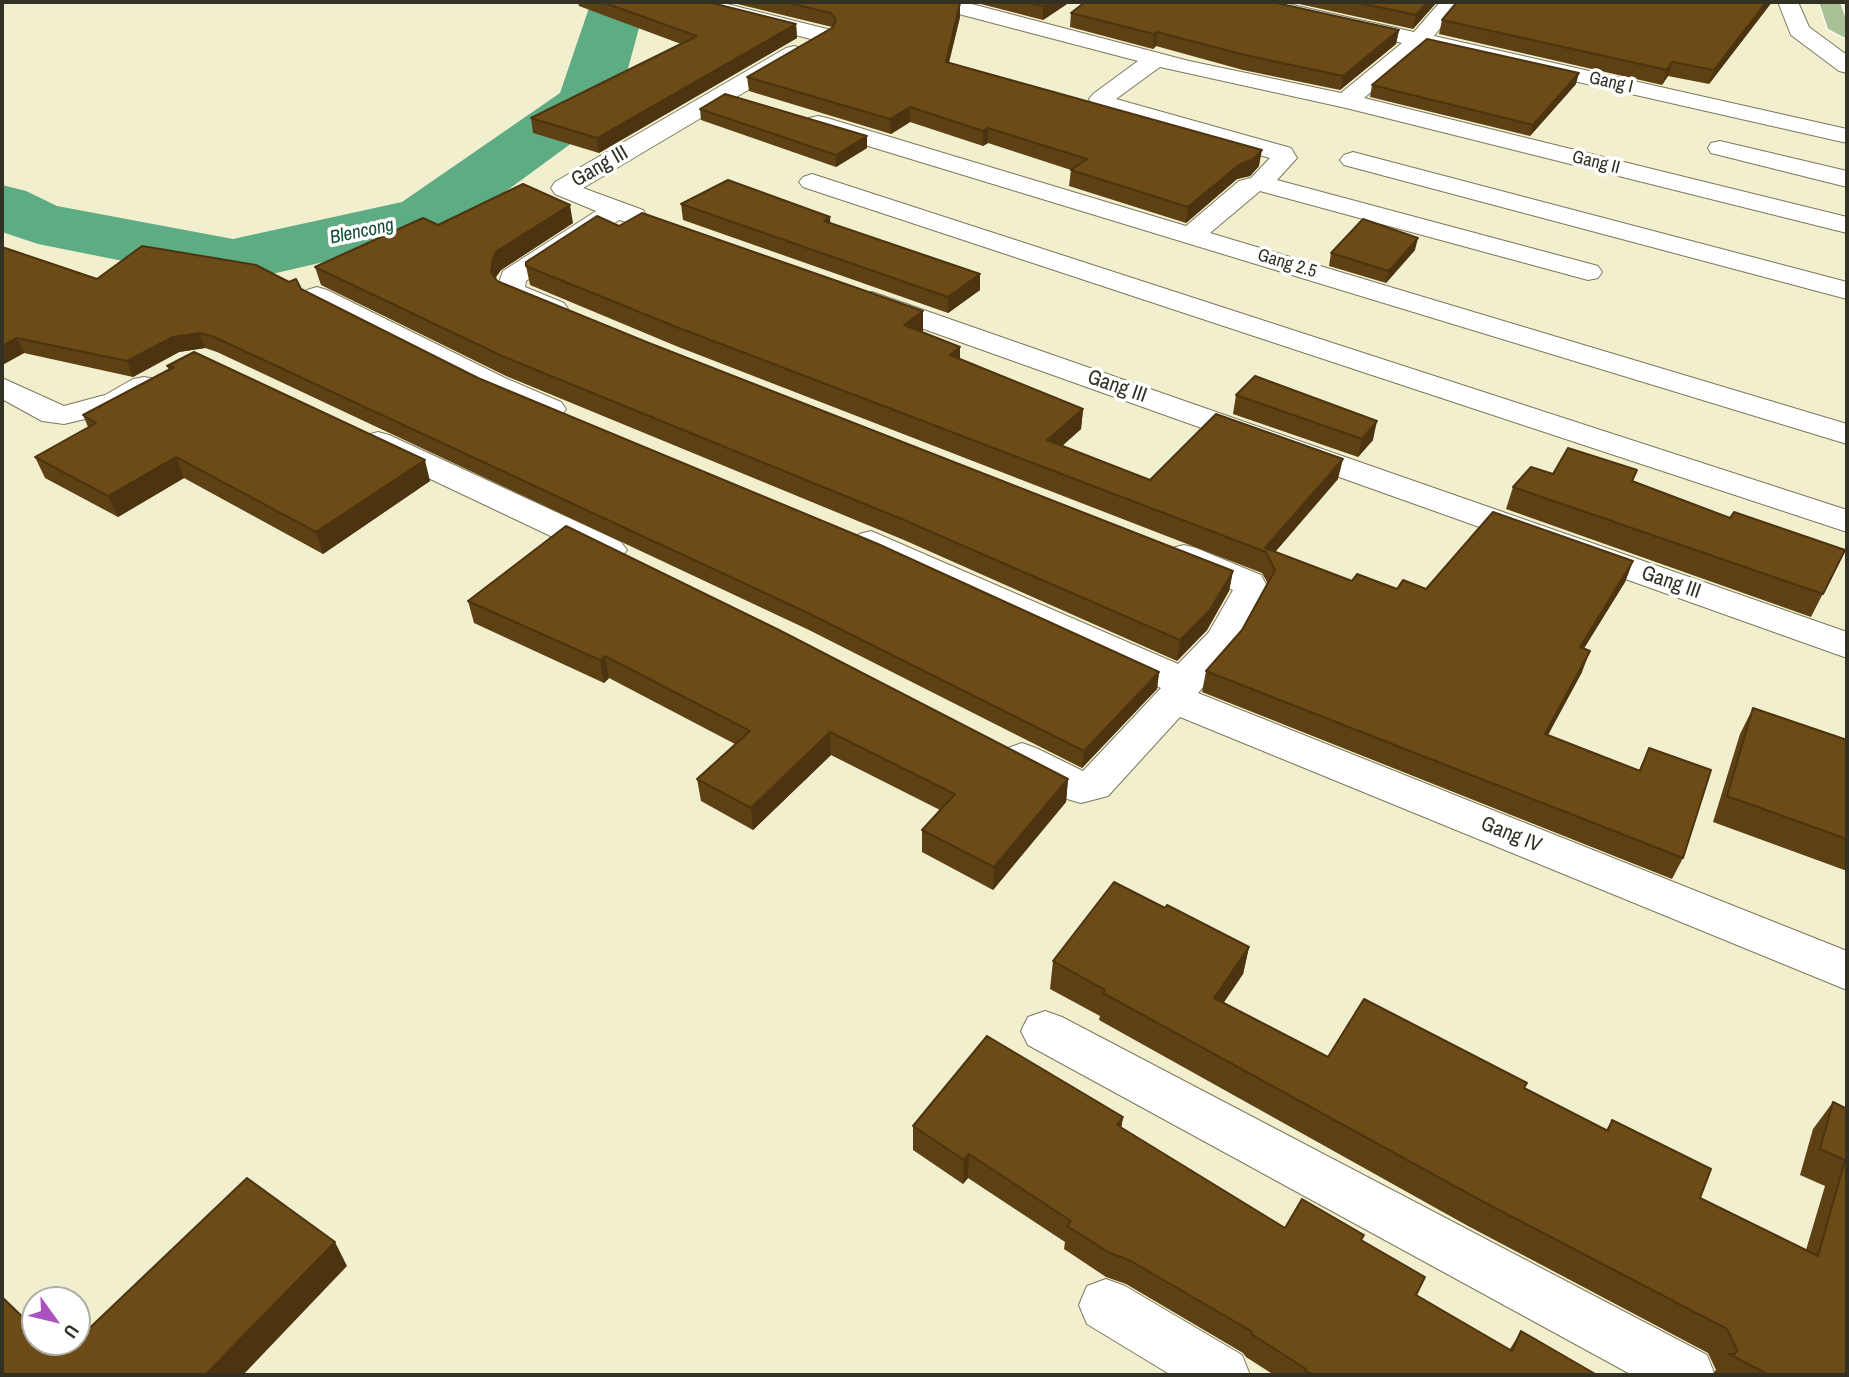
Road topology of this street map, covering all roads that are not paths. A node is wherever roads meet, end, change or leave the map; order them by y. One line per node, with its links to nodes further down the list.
1 (709, 2): 21 (street, Gang III)
2 (943, 2): 8 (street, Gang II)
3 (1252, 2): 10 (street, Gang I)
4 (1451, 2): 10 (street)
5 (1788, 2): 12 (street)
6 (1830, 2): 9 (main road)
7 (1067, 16): 8 (street)
8 (1047, 30): 11 (street, Gang II)
9 (1847, 32)
10 (1419, 40): 13 (street); 15 (street, Gang I)
11 (1156, 59): 13 (street, Gang II); 20 (street)
12 (1847, 66)
13 (1346, 101): 23 (street, Gang II)
14 (792, 115): 24 (street, Gang 2.5)
15 (1847, 136)
16 (1720, 148): 18 (street)
17 (1353, 160): 27 (street)
18 (1847, 178)
19 (811, 183): 35 (street)
20 (1260, 183): 24 (street); 25 (street)
21 (616, 210): 22 (street, Gang III); 29 (street)
22 (656, 224)
23 (1847, 225)
24 (1192, 235): 34 (street, Gang 2.5)
25 (1588, 272)
26 (839, 289): 39 (street, Gang III)
27 (1847, 291)
28 (317, 296): 32 (street)
29 (577, 318)
30 (169, 373): 31 (street)
31 (2, 387)
32 (574, 419)
33 (346, 427): 38 (street)
34 (1847, 434)
35 (1847, 521)
36 (841, 529): 40 (street, Gang IV)
37 (1162, 547): 40 (street)
38 (632, 561)
39 (1847, 645)
40 (1180, 691): 41 (street); 42 (street, Gang IV)
41 (994, 743)
42 (1847, 971)
43 (1045, 1031): 46 (street)
44 (1106, 1305): 45 (street)
45 (1223, 1375)
46 (1687, 1375)

